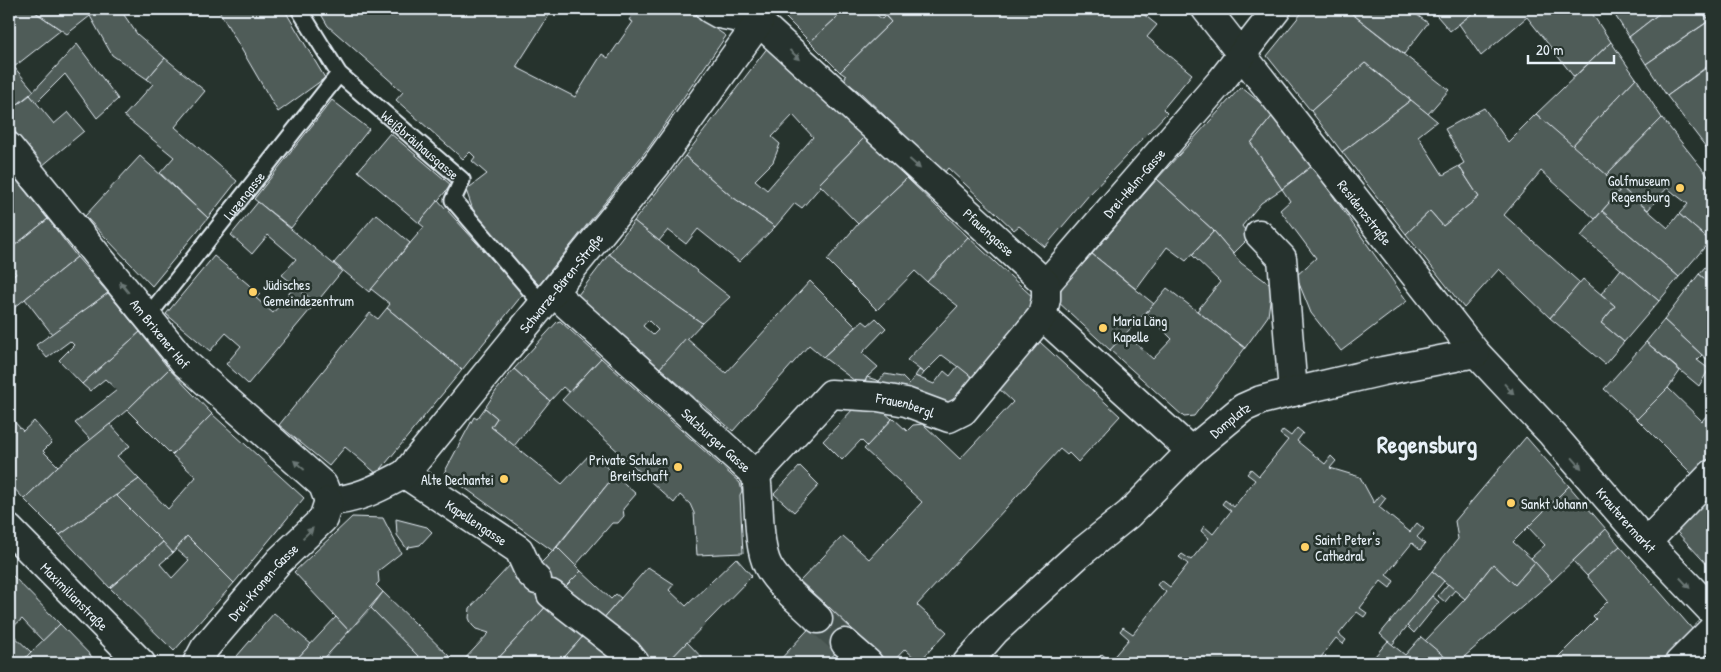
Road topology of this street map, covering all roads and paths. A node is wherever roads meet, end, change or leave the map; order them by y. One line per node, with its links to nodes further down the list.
1 (298, 9): 7 (lane, Weißbräuhausgasse)
2 (1206, 9): 6 (street, Residenzstraße)
3 (1276, 9): 6 (street, Drei-Helm-Gasse)
4 (717, 10): 5 (street)
5 (759, 22): 10 (street, Pfauengasse, one-way to 10); 11 (street, Schwarze-Bären-Straße)
6 (1248, 62): 10 (street, Drei-Helm-Gasse); 14 (street, Residenzstraße)
7 (339, 74): 11 (lane, Weißbräuhausgasse); 12 (lane, Luzengasse)
8 (9, 147): 12 (street, Am Brixener Hof, one-way to 8)
9 (1259, 234): 15 (street)
10 (1046, 284): 13 (street)
11 (548, 299): 17 (street, Schwarze-Bären-Straße); 19 (street, Salzburger Gasse)
12 (148, 316): 20 (street, Am Brixener Hof, one-way to 12)
13 (1042, 316): 16 (street); 19 (street, Frauenbergl)
14 (1476, 352): 15 (street, Domplatz); 22 (street, Krauterermarkt, one-way to 22)
15 (1294, 392): 16 (street, Domplatz)
16 (1192, 451): 31 (street, Domplatz)
17 (406, 474): 20 (street, Schwarze-Bären-Straße); 29 (street, Kapellengasse)
18 (1712, 474): 22 (street)
19 (756, 475): 24 (street, Salzburger Gasse)
20 (329, 501): 28 (street, Drei-Kronen-Gasse, one-way to 20)
21 (9, 529): 27 (street, Maximilianstraße)
22 (1647, 542): 23 (street, Krauterermarkt, one-way to 23)
23 (1712, 612)
24 (818, 619)
25 (1712, 630): 32 (street)
26 (845, 642): 30 (street)
27 (141, 663)
28 (197, 663)
29 (635, 663)
30 (868, 663)
31 (967, 663)
32 (1679, 663)

